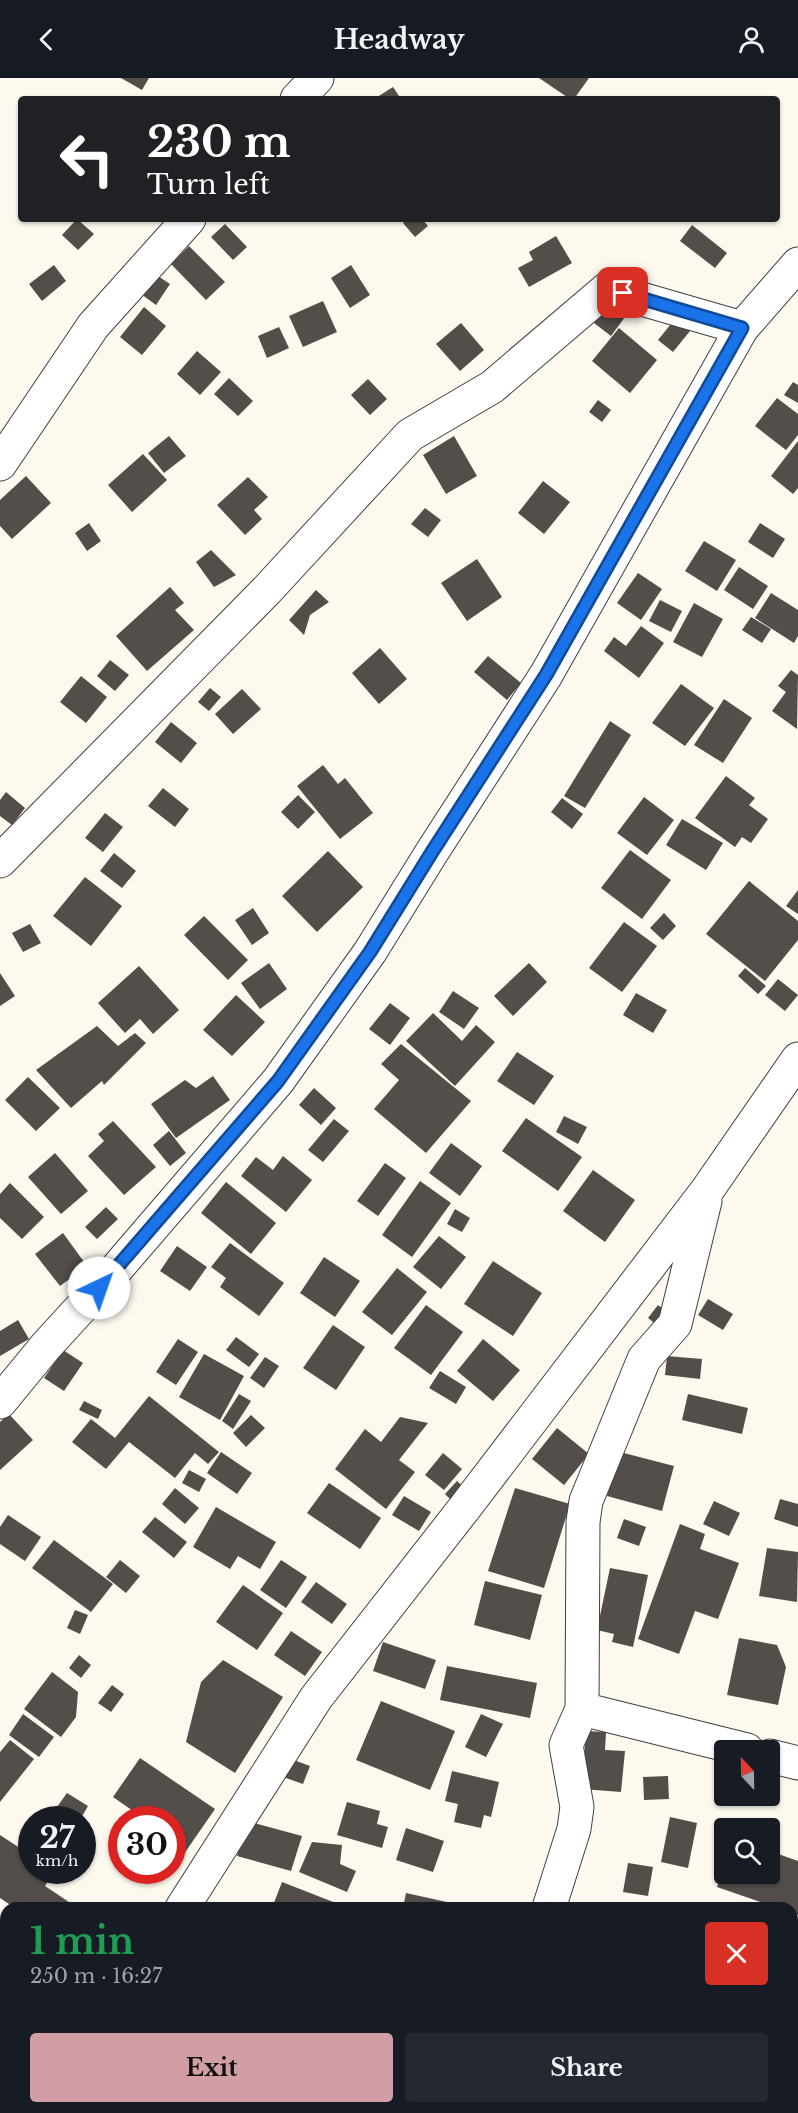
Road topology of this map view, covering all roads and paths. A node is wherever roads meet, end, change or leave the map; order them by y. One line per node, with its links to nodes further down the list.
1 (317, 78): 2 (street)
2 (300, 96)
3 (186, 222): 6 (street)
4 (798, 264): 5 (street)
5 (742, 328): 7 (street); 10 (street)
6 (0, 464)
7 (0, 861)
8 (798, 1059): 9 (street)
9 (708, 1189): 11 (street); 15 (street)
10 (0, 1402)
11 (582, 1709): 12 (street); 16 (street)
12 (714, 1742)
13 (780, 1758): 14 (street)
14 (798, 1763)
15 (186, 1902)
16 (551, 1902)

